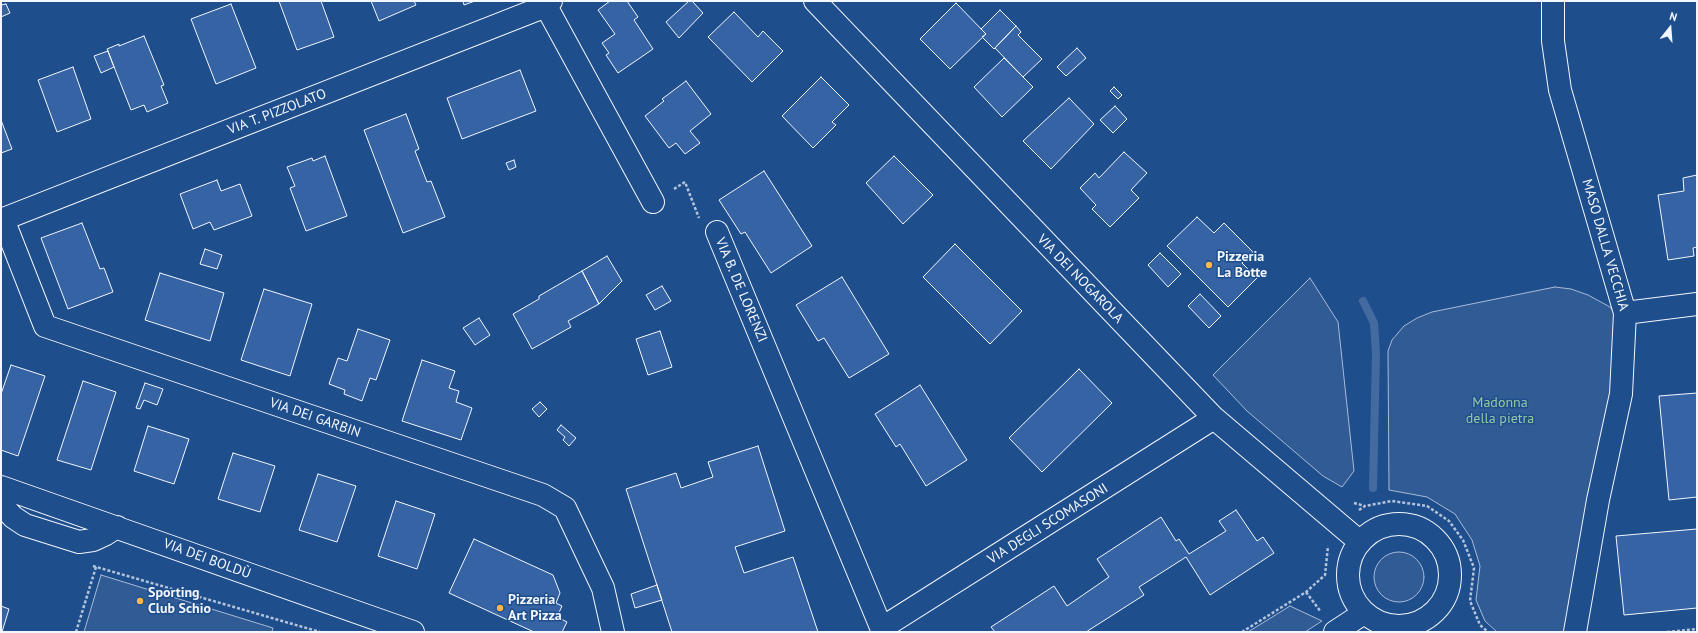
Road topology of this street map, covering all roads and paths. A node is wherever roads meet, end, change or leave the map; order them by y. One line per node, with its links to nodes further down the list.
1 (815, 1): 9 (street, VIA DEI NOGAROLA)
2 (1553, 1): 8 (street, MASO DALLA VECCHIA)
3 (549, 4): 4 (street); 5 (street, VIA T. PIZZOLATO)
4 (653, 202): 6 (path, VIA B. DE LORENZI)
5 (2, 220): 25 (street, VIA DEI GARBIN)
6 (717, 232): 21 (street, VIA B. DE LORENZI)
7 (1697, 304): 8 (street)
8 (1625, 313): 29 (street, MASO DALLA VECCHIA)
9 (1214, 418): 12 (street, VIA DEI NOGAROLA); 21 (street, VIA DEGLI SCOMASONI)
10 (1, 487): 13 (street, VIA DEI BOLDÙ)
11 (1, 495): 13 (street)
12 (1338, 523): 14 (street, VIA DEI NOGAROLA); 26 (path); 28 (path)
13 (117, 527): 24 (street, VIA DEI BOLDÙ)
14 (1360, 542): 17 (street); 18 (street)
15 (89, 565): 16 (path)
16 (96, 567): 20 (path); 22 (path)
17 (1364, 613): 18 (street); 27 (street)
18 (1434, 625)
19 (1697, 628): 30 (path)
20 (308, 630): 23 (path)
21 (882, 630)
22 (76, 632)
23 (320, 632)
24 (413, 632)
25 (614, 632)
26 (1242, 632)
27 (1335, 632)
28 (1488, 632)
29 (1575, 632)
30 (1666, 632)

